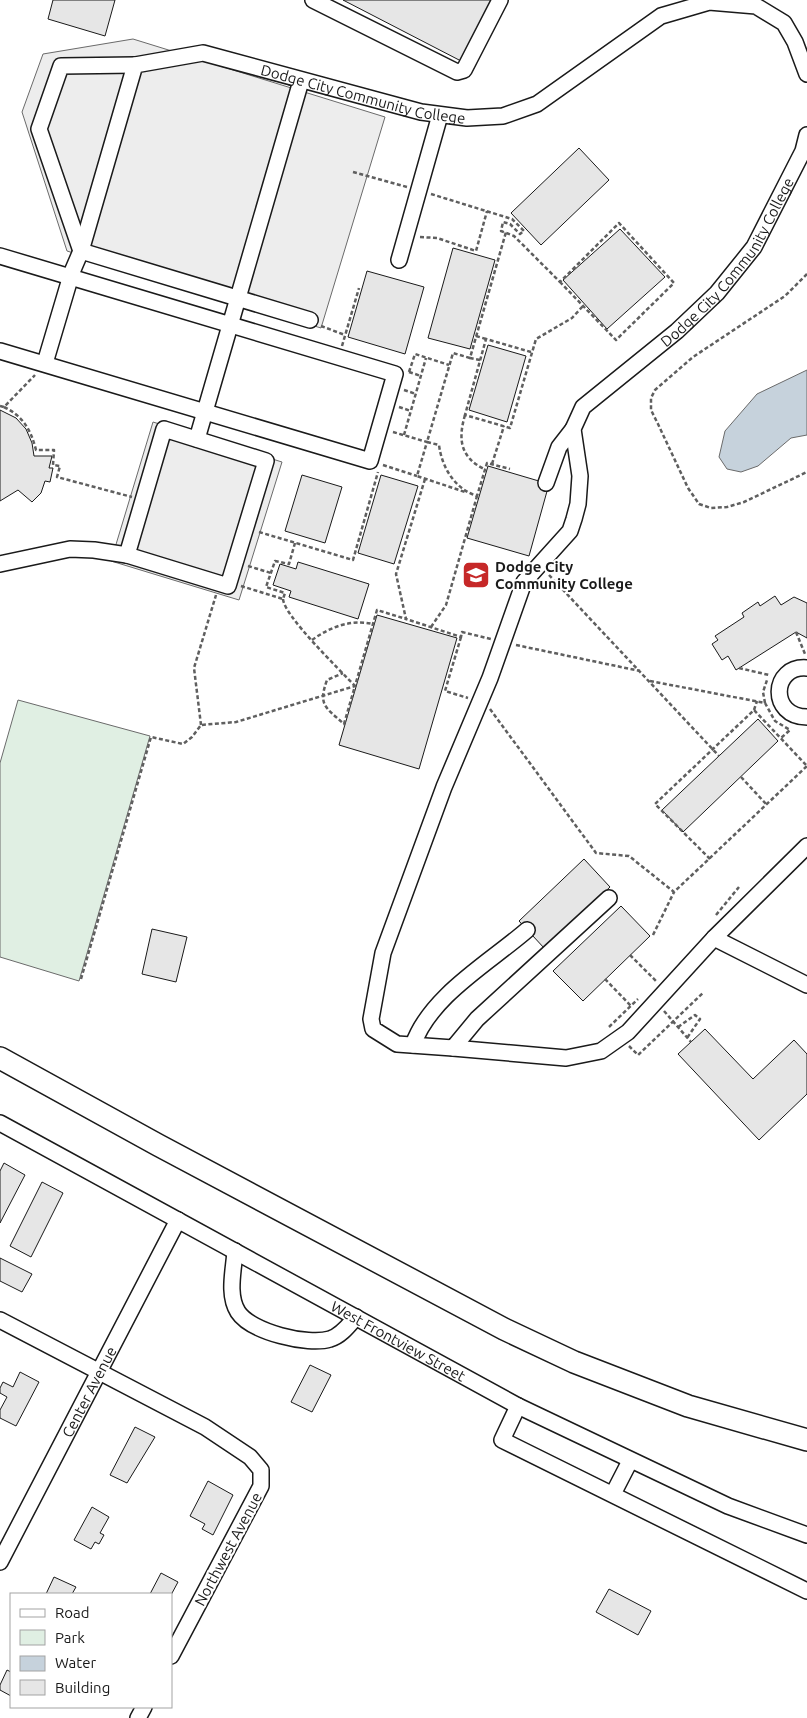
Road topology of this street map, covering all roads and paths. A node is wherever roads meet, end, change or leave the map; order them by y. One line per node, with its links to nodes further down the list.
1 (313, 0): 2 (street)
2 (500, 0)
3 (135, 65): 5 (street, Dodge City Community College); 12 (street); 12 (street, Dodge City Community College)
4 (807, 74): 6 (street, Dodge City Community College)
5 (301, 81): 6 (street, Dodge City Community College); 19 (street)
6 (440, 115): 11 (street)
7 (807, 135): 44 (street, Dodge City Community College)
8 (488, 211): 11 (path)
9 (512, 219): 10 (path)
10 (506, 232): 17 (path); 24 (path)
11 (407, 233): 14 (street)
12 (82, 251): 16 (street); 19 (street)
13 (0, 256): 16 (street)
14 (399, 260)
15 (807, 274): 51 (path)
16 (71, 278): 22 (street); 32 (street)
17 (560, 282): 20 (path); 20 (path)
18 (359, 288): 23 (path)
19 (238, 298): 21 (street); 22 (street)
20 (583, 306): 28 (path)
21 (310, 320): 23 (path)
22 (230, 325): 39 (street); 39 (street)
23 (345, 335): 27 (path)
24 (476, 336): 25 (path); 30 (path)
25 (486, 339): 28 (path); 31 (path)
26 (0, 352): 32 (street)
27 (340, 352)
28 (531, 352): 43 (path)
29 (426, 358): 33 (path); 34 (path); 35 (path)
30 (470, 358): 31 (path); 33 (path)
31 (480, 360): 40 (path)
32 (45, 364): 39 (street)
33 (449, 365): 47 (path)
34 (404, 390): 35 (path); 37 (path)
35 (416, 394): 38 (path)
36 (4, 407): 57 (path)
37 (399, 407): 38 (path); 41 (path)
38 (411, 411): 45 (path)
39 (205, 412): 46 (street)
40 (465, 414): 43 (path); 50 (path)
41 (396, 415)
42 (394, 423): 45 (path)
43 (504, 426): 48 (path)
44 (573, 429): 54 (street, Dodge City Community College); 63 (street)
45 (404, 435): 47 (path)
46 (197, 439): 57 (street); 58 (street)
47 (427, 442): 52 (path); 55 (path)
48 (492, 464): 49 (path); 50 (path)
49 (510, 469)
50 (485, 470): 56 (path)
51 (807, 472)
52 (417, 476): 53 (path); 59 (path)
53 (425, 478): 55 (path); 67 (path)
54 (546, 483)
55 (466, 493): 56 (path)
56 (477, 496): 69 (path)
57 (143, 500): 60 (street)
58 (245, 528): 59 (path); 61 (street)
59 (295, 543): 64 (path)
60 (127, 555): 62 (street); 65 (street)
61 (235, 562): 64 (path); 65 (street)
62 (0, 564)
63 (540, 565): 73 (street); 76 (path)
64 (271, 573): 66 (path)
65 (224, 583): 66 (path); 87 (path)
66 (283, 599): 72 (path)
67 (406, 619): 68 (path); 69 (path)
68 (373, 624): 72 (path); 80 (path)
69 (431, 627): 71 (path)
70 (796, 632): 74 (path)
71 (461, 637): 73 (path); 83 (path)
72 (312, 640): 77 (path)
73 (502, 642): 76 (path); 83 (street)
74 (806, 661): 85 (street)
75 (739, 668): 78 (path)
76 (640, 671): 79 (path)
77 (343, 673): 80 (path); 81 (path)
78 (769, 675)
79 (648, 680): 82 (path); 90 (path)
80 (355, 686): 81 (path); 81 (path)
81 (322, 696): 87 (path)
82 (757, 701): 84 (path); 86 (path)
83 (480, 702): 97 (path); 115 (street)
84 (754, 710): 88 (path); 90 (path)
85 (807, 717)
86 (777, 723): 88 (path); 89 (path)
87 (201, 725): 103 (path)
88 (772, 728): 89 (path)
89 (781, 738): 92 (path)
90 (713, 749): 91 (path); 96 (path)
91 (719, 756)
92 (807, 766): 94 (path)
93 (741, 777): 94 (path)
94 (767, 805): 96 (path)
95 (807, 846): 101 (street)
96 (710, 859): 97 (path)
97 (674, 892): 100 (path)
98 (609, 898): 116 (street)
99 (527, 930): 115 (street)
100 (654, 935)
101 (714, 938): 106 (street); 108 (street)
102 (630, 955): 105 (path)
103 (81, 979)
104 (605, 979): 109 (path)
105 (656, 981)
106 (807, 986)
107 (704, 992): 110 (path)
108 (656, 1002): 110 (path); 112 (street)
109 (631, 1006)
110 (673, 1022): 111 (path); 112 (path)
111 (678, 1028): 113 (path); 113 (path)
112 (621, 1037): 116 (street)
113 (687, 1038): 114 (path)
114 (691, 1042)
115 (413, 1045): 116 (street)
116 (453, 1048)
117 (0, 1058): 125 (highway)
118 (0, 1123): 119 (street, West Frontview Street)
119 (178, 1220): 120 (street, West Frontview Street); 123 (street, Center Avenue)
120 (235, 1251): 121 (street, West Frontview Street); 121 (street)
121 (356, 1317): 124 (street, West Frontview Street)
122 (0, 1320): 123 (street, Northwest Avenue)
123 (100, 1372): 129 (street, Center Avenue); 131 (street, Northwest Avenue)
124 (518, 1406): 126 (street, West Frontview Street); 127 (street)
125 (807, 1440)
126 (630, 1461): 127 (street); 128 (street, West Frontview Street)
127 (613, 1494): 130 (street)
128 (807, 1535)
129 (0, 1562)
130 (807, 1591)
131 (172, 1654)

